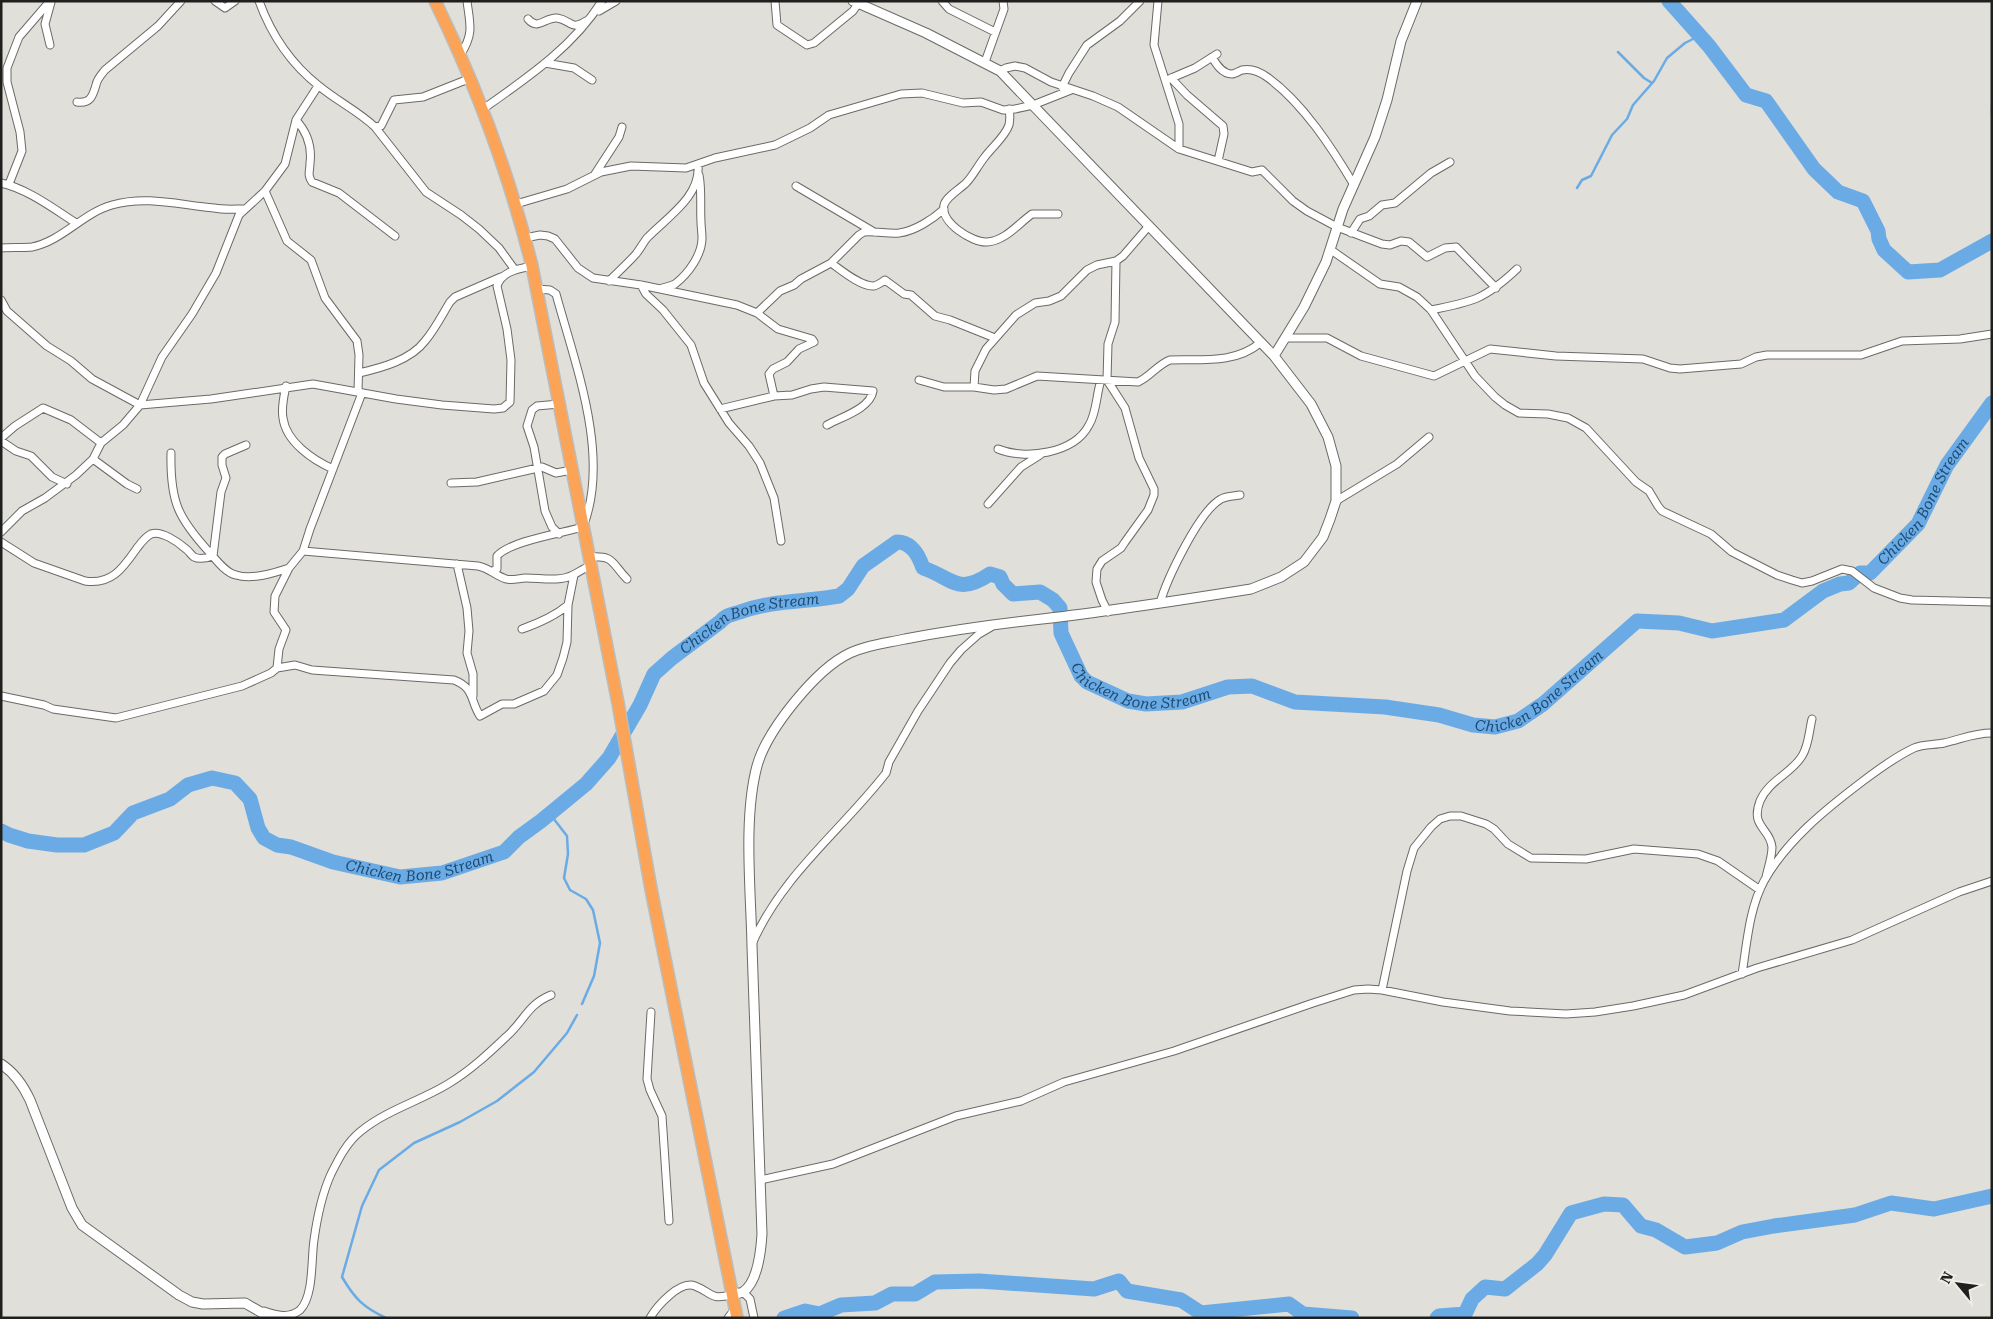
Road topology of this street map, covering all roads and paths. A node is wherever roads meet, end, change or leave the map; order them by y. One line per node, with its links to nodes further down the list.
1 (51, 1): 20 (street); 44 (street)
2 (181, 1): 31 (street)
3 (215, 1): 4 (street)
4 (235, 1)
5 (260, 1): 28 (street)
6 (435, 1): 21 (highway)
7 (467, 1): 21 (street)
8 (602, 1): 17 (street)
9 (615, 1): 17 (street)
10 (775, 1): 16 (street)
11 (942, 1): 19 (street)
12 (1003, 1): 19 (street)
13 (1140, 1): 29 (street)
14 (1158, 1): 26 (street)
15 (1417, 1): 45 (street)
16 (855, 3): 22 (street)
17 (593, 16): 18 (street); 23 (street)
18 (528, 19)
19 (995, 32): 22 (street)
20 (50, 45)
21 (461, 54): 25 (highway)
22 (985, 62): 24 (street)
23 (545, 64): 27 (street); 33 (street)
24 (1000, 71): 29 (street); 32 (street)
25 (471, 78): 33 (highway); 36 (street)
26 (1168, 79): 38 (street); 39 (street); 45 (street)
27 (592, 80)
28 (318, 86): 35 (street); 36 (street)
29 (1062, 87): 30 (street)
30 (1072, 90): 32 (street); 38 (street)
31 (77, 102)
32 (1034, 104): 34 (street); 53 (street)
33 (483, 109): 48 (highway)
34 (1010, 110): 41 (street); 50 (street)
35 (296, 120): 47 (street); 57 (street)
36 (375, 127): 65 (street)
37 (622, 127): 42 (street)
38 (1179, 149): 39 (street)
39 (1218, 161): 54 (street)
40 (1450, 162): 56 (street)
41 (698, 166): 42 (street); 43 (street)
42 (595, 174): 48 (street)
43 (699, 174): 67 (street); 71 (street)
44 (5, 183): 52 (street)
45 (1354, 184): 54 (street)
46 (796, 186): 55 (street)
47 (265, 191): 49 (street); 81 (street)
48 (516, 204): 58 (highway)
49 (245, 209): 52 (street); 89 (street)
50 (944, 209): 51 (street); 55 (street)
51 (1058, 214)
52 (76, 224): 59 (street)
53 (1148, 227): 61 (street); 78 (street)
54 (1337, 227): 56 (street); 60 (street)
55 (874, 232): 62 (street)
56 (1351, 232): 69 (street)
57 (395, 236)
58 (525, 238): 63 (highway); 67 (street)
59 (1, 248)
60 (1331, 250): 73 (street); 77 (street)
61 (1116, 261): 76 (street); 83 (street)
62 (831, 262): 74 (street); 76 (street)
63 (532, 266): 65 (street); 70 (highway)
64 (1517, 269): 69 (street)
65 (515, 270): 66 (street)
66 (501, 277): 81 (street); 86 (street)
67 (609, 282): 68 (street)
68 (641, 285): 71 (street); 90 (street)
69 (1496, 288): 73 (street)
70 (537, 289): 88 (highway); 109 (street)
71 (660, 289): 74 (street)
72 (1, 300): 89 (street)
73 (1431, 310): 80 (street)
74 (757, 313): 87 (street)
75 (1992, 334): 80 (street)
76 (995, 338): 85 (street)
77 (1286, 338): 79 (street); 80 (street)
78 (1260, 343): 79 (street); 83 (street)
79 (1274, 356): 107 (street)
80 (1465, 362): 122 (street)
81 (359, 373): 86 (street)
82 (919, 380): 85 (street)
83 (1104, 380): 85 (street); 97 (street); 125 (street)
84 (286, 386): 86 (street); 89 (street); 101 (street)
85 (974, 388)
86 (360, 393): 101 (street)
87 (774, 396): 90 (street); 91 (street)
88 (559, 404): 100 (street); 102 (highway)
89 (140, 405): 94 (street)
90 (720, 409): 112 (street)
91 (827, 425)
92 (1429, 437): 107 (street)
93 (1, 440): 94 (street); 104 (street)
94 (101, 443): 99 (street)
95 (246, 445): 115 (street)
96 (998, 449): 97 (street)
97 (1047, 451): 108 (street)
98 (171, 454): 115 (street)
99 (92, 459): 104 (street); 105 (street)
100 (537, 468): 102 (street); 103 (street); 111 (street)
101 (333, 470): 114 (street)
102 (572, 470): 109 (highway)
103 (451, 483)
104 (67, 484): 110 (street)
105 (137, 489)
106 (1240, 495): 123 (street)
107 (1336, 501): 123 (street)
108 (988, 504)
109 (583, 527): 111 (street); 116 (highway)
110 (1, 532)
111 (559, 534): 119 (street)
112 (781, 541)
113 (1, 542): 115 (street)
114 (304, 551): 117 (street); 118 (street)
115 (213, 556): 118 (street)
116 (590, 561): 120 (street); 121 (street); 145 (highway)
117 (457, 564): 119 (street); 130 (street)
118 (289, 568): 128 (street)
119 (493, 571): 120 (street)
120 (574, 575): 124 (street)
121 (627, 579)
122 (1992, 602)
123 (1160, 603): 125 (street)
124 (568, 605): 127 (street); 130 (street)
125 (1108, 612): 126 (street)
126 (997, 623): 136 (street); 136 (street)
127 (522, 629)
128 (277, 668): 129 (street); 130 (street)
129 (1, 696)
130 (473, 696)
131 (1812, 719): 133 (street)
132 (1992, 733): 133 (street)
133 (1765, 880): 135 (street)
134 (1992, 881): 137 (street)
135 (1760, 890): 137 (street); 138 (street)
136 (752, 945): 142 (street)
137 (1742, 974): 138 (street)
138 (1382, 990): 142 (street)
139 (551, 995): 146 (street)
140 (651, 1012): 143 (street)
141 (2, 1065): 146 (street)
142 (760, 1180): 144 (street)
143 (669, 1221)
144 (743, 1292): 145 (street); 150 (street)
145 (731, 1294): 147 (highway); 149 (street)
146 (261, 1310): 148 (street)
147 (733, 1315)
148 (271, 1318)
149 (650, 1318)
150 (754, 1318)

